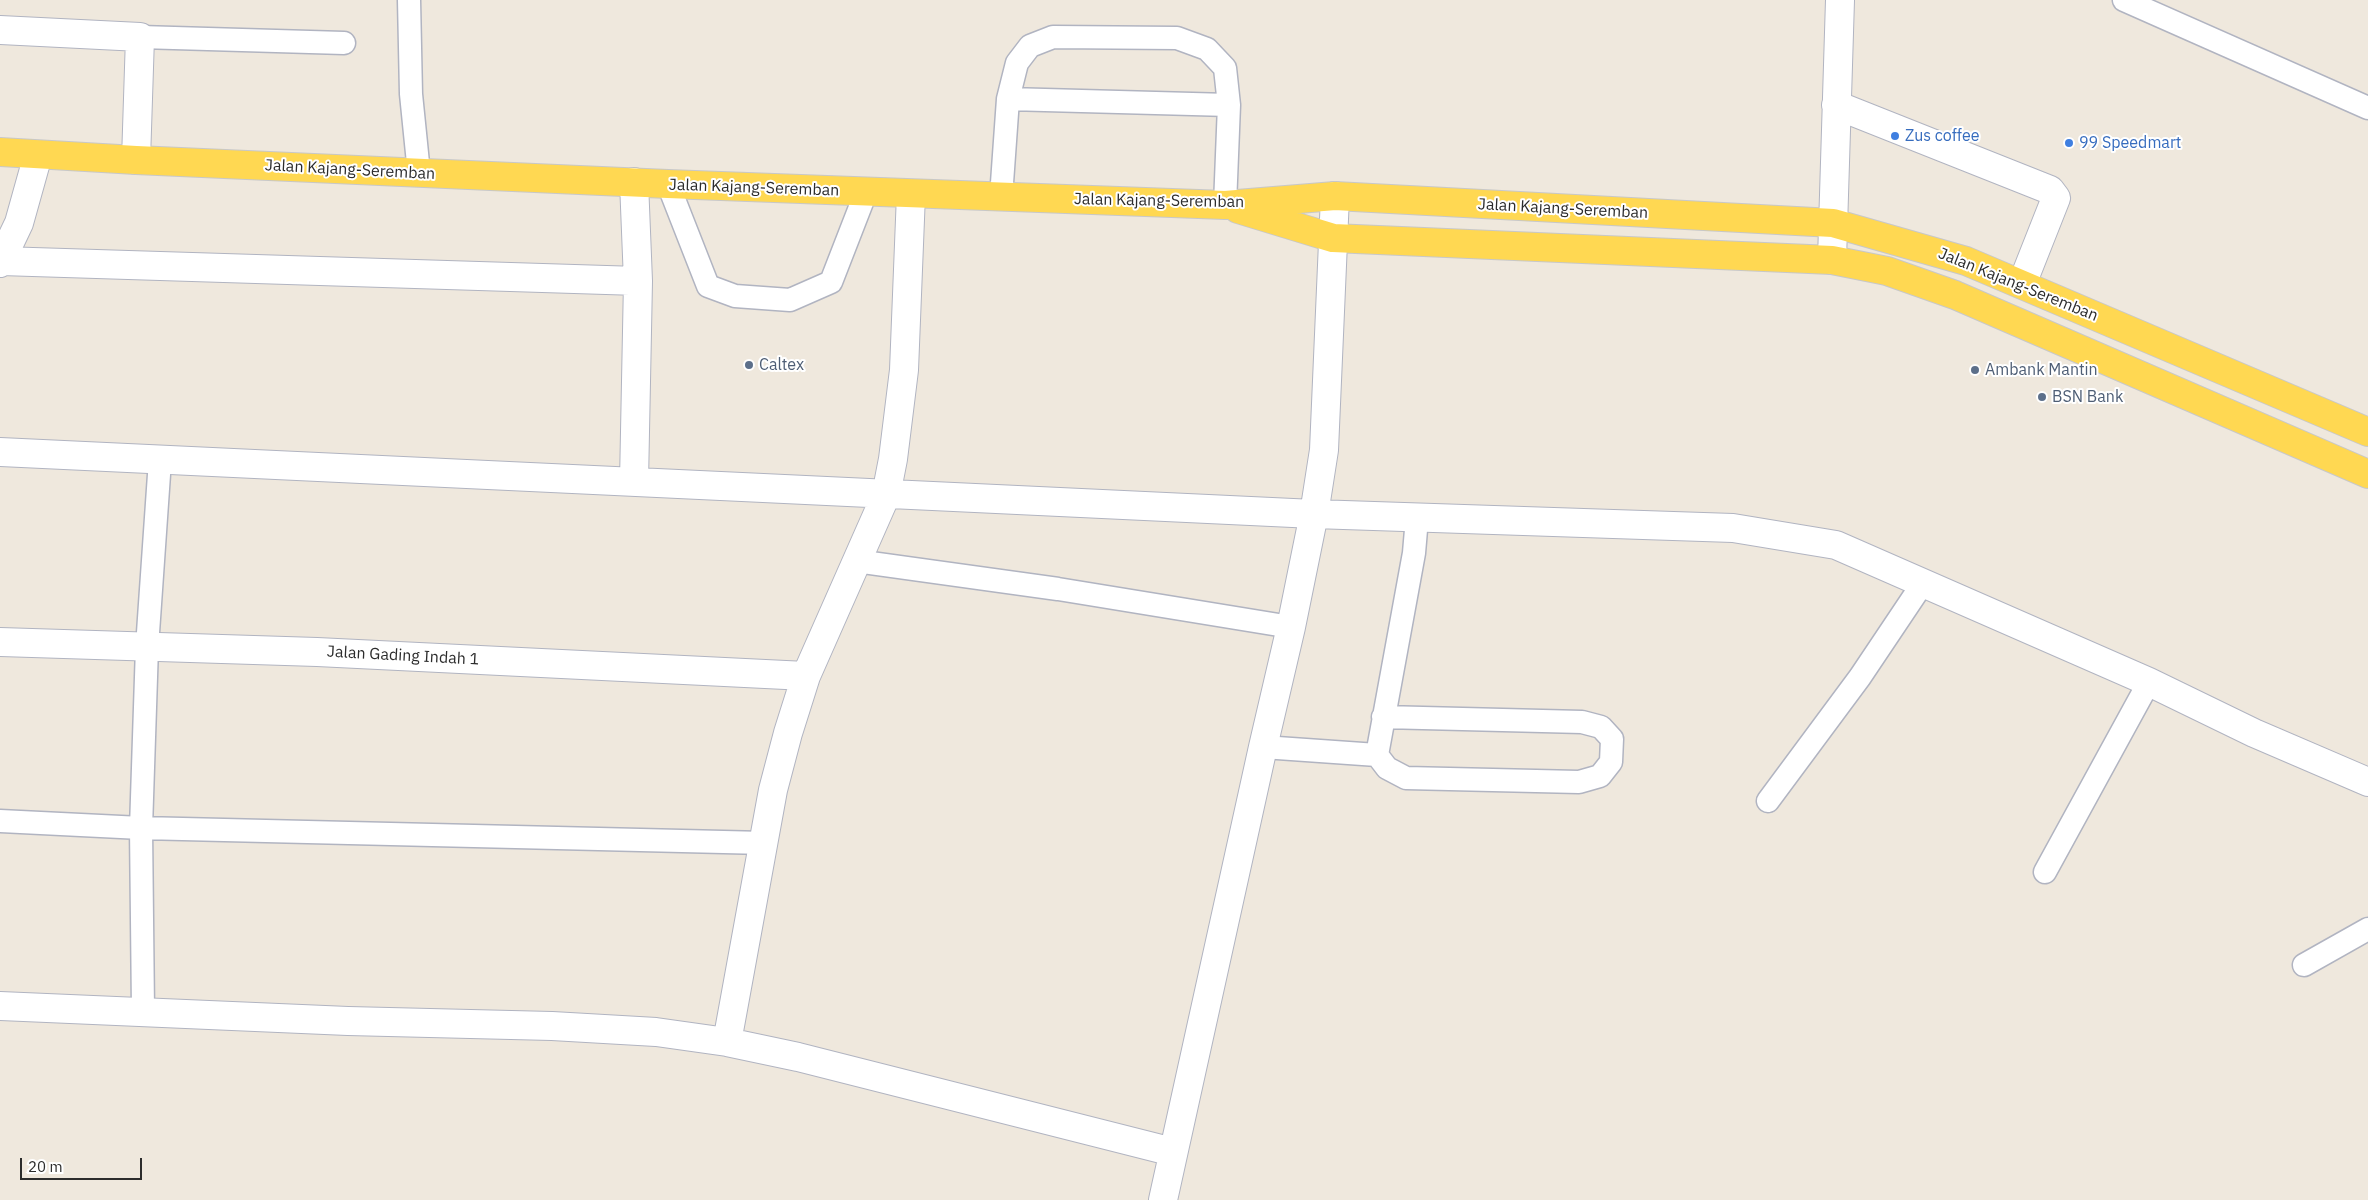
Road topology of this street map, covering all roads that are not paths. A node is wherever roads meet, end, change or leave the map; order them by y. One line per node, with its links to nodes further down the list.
1 (409, 0): 14 (lane)
2 (1840, 0): 9 (street)
3 (2124, 0): 10 (lane)
4 (0, 30): 5 (street)
5 (140, 37): 6 (lane); 13 (street)
6 (344, 43)
7 (1008, 99): 8 (lane); 8 (lane); 20 (lane)
8 (1229, 106): 21 (lane)
9 (1836, 106): 22 (street); 27 (street)
10 (2368, 108)
11 (0, 152): 12 (main road, Jalan Kajang-Seremban)
12 (38, 155): 13 (main road, Jalan Kajang-Seremban); 25 (street)
13 (136, 160): 14 (main road, Jalan Kajang-Seremban)
14 (419, 173): 15 (main road, Jalan Kajang-Seremban)
15 (634, 182): 16 (main road, Jalan Kajang-Seremban); 26 (street)
16 (668, 184): 17 (main road, Jalan Kajang-Seremban); 17 (lane)
17 (866, 192): 18 (main road, Jalan Kajang-Seremban)
18 (911, 194): 20 (main road, Jalan Kajang-Seremban); 33 (street)
19 (1336, 196): 21 (main road, Jalan Kajang-Seremban); 22 (main road, Jalan Kajang-Seremban); 23 (street)
20 (1001, 197): 21 (main road, Jalan Kajang-Seremban)
21 (1225, 205): 23 (main road)
22 (1834, 223): 24 (street); 27 (main road, Jalan Kajang-Seremban)
23 (1333, 238): 24 (main road); 34 (street)
24 (1832, 260): 31 (main road)
25 (1, 262): 26 (street)
26 (638, 281): 32 (street)
27 (2022, 284): 28 (main road, Jalan Kajang-Seremban)
28 (2368, 432)
29 (0, 452): 30 (street)
30 (160, 460): 32 (street); 40 (lane)
31 (2368, 474)
32 (634, 482): 33 (street)
33 (886, 495): 34 (street); 36 (street)
34 (1314, 514): 35 (street); 38 (street)
35 (1417, 518): 37 (street); 43 (lane)
36 (856, 561): 38 (lane); 41 (street)
37 (1923, 583): 42 (street); 47 (lane)
38 (1291, 627): 44 (street)
39 (0, 642): 40 (street, Jalan Gading Indah 1)
40 (147, 647): 41 (street, Jalan Gading Indah 1); 49 (lane)
41 (806, 676): 50 (street)
42 (2149, 682): 46 (street); 51 (lane)
43 (1383, 717): 45 (lane); 45 (lane)
44 (1262, 747): 45 (lane); 57 (street)
45 (1377, 755)
46 (2368, 782)
47 (1768, 801)
48 (0, 821): 49 (lane)
49 (141, 828): 50 (lane); 55 (lane)
50 (764, 843): 56 (street)
51 (2045, 872)
52 (2368, 929): 53 (lane)
53 (2304, 965)
54 (0, 1006): 55 (street)
55 (143, 1011): 56 (street)
56 (727, 1042): 57 (street)
57 (1173, 1152): 58 (street)
58 (1163, 1200)

